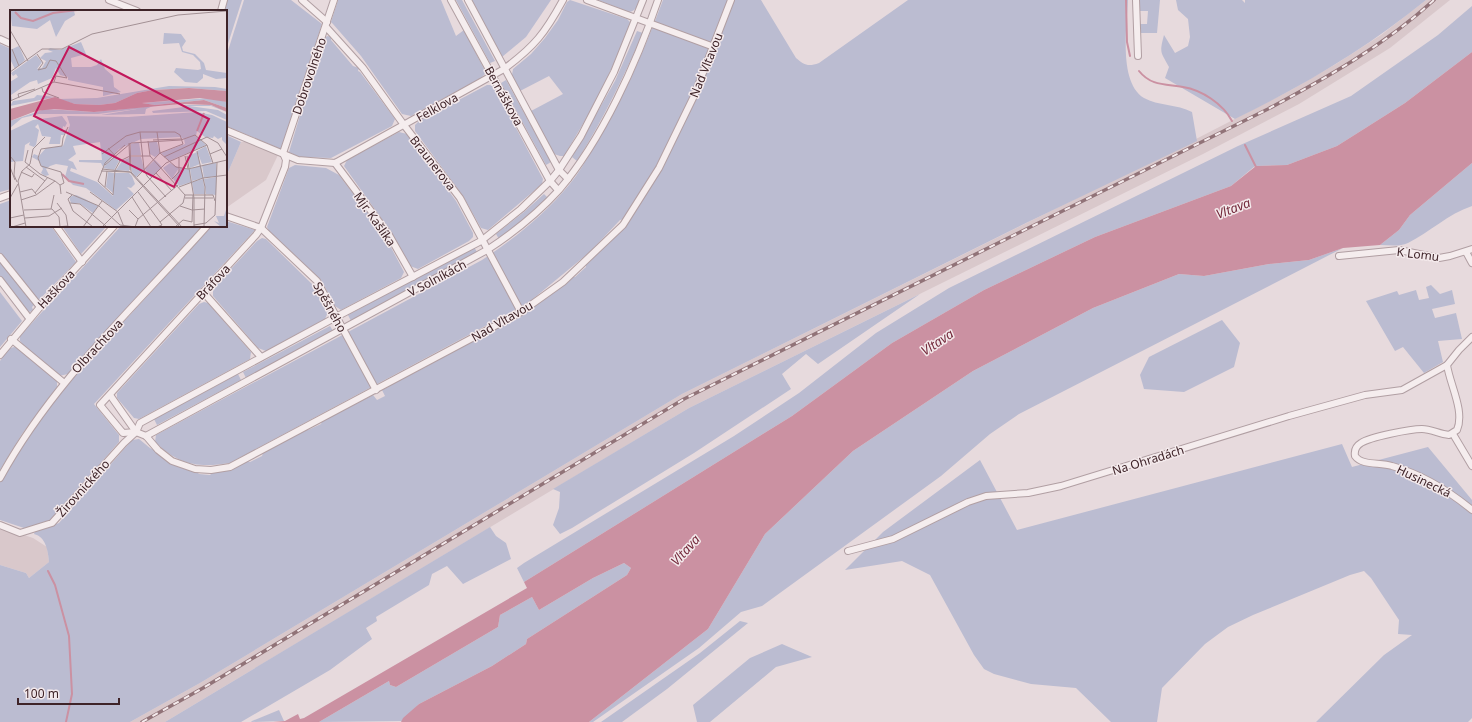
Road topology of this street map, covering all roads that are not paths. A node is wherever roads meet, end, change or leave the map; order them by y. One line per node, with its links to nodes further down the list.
1 (109, 0): 13 (street)
2 (224, 0): 14 (street)
3 (302, 0): 17 (street, Braunerova)
4 (334, 0): 17 (street, Dobrovolného)
5 (451, 0): 23 (street, Bernáškova)
6 (468, 0): 22 (street, Bernáškova)
7 (563, 0): 22 (street, Felklova)
8 (587, 0): 15 (street)
9 (643, 0): 15 (street, V Solníkách)
10 (658, 0): 16 (street, V Solníkách)
11 (731, 0): 20 (street, Nad Vltavou)
12 (1136, 0): 21 (street)
13 (134, 10)
14 (221, 10)
15 (636, 19): 16 (street); 28 (street, V Solníkách)
16 (650, 23): 20 (street); 29 (street, V Solníkách)
17 (326, 24): 24 (street, Braunerova); 26 (street, Dobrovolného)
18 (0, 39): 19 (street)
19 (10, 44)
20 (714, 47): 50 (street, Nad Vltavou)
21 (1138, 56)
22 (504, 69): 23 (street, Felklova); 28 (street, Bernáškova)
23 (493, 76): 24 (street, Felklova); 30 (street, Bernáškova)
24 (404, 125): 27 (street, Felklova); 39 (street, Braunerova)
25 (227, 130): 26 (street)
26 (283, 153): 27 (street); 38 (street, Bráfova)
27 (335, 162): 46 (street, Mjr. Kašlíka)
28 (559, 170): 29 (street, Bernáškova); 30 (street, V Solníkách)
29 (568, 179): 31 (street, V Solníkách)
30 (550, 181): 31 (street, Bernáškova); 39 (street, V Solníkách)
31 (558, 190): 40 (street, V Solníkách)
32 (10, 194): 33 (street)
33 (0, 198)
34 (227, 216): 38 (street, Spěšného)
35 (57, 227): 44 (street)
36 (113, 227): 44 (street, Haškova)
37 (206, 227): 59 (street, Olbrachtova)
38 (261, 228): 48 (street, Bráfova); 51 (street, Spěšného)
39 (482, 241): 40 (street, Braunerova); 46 (street, V Solníkách)
40 (487, 250): 50 (street, Braunerova); 53 (street, V Solníkách)
41 (1469, 251): 42 (street, K Lomu); 45 (street)
42 (1340, 256)
43 (0, 257): 49 (street)
44 (82, 262): 49 (street, Haškova)
45 (1472, 263)
46 (413, 277): 51 (street, V Solníkách)
47 (0, 280): 52 (street)
48 (203, 292): 57 (street); 61 (street, Bráfova)
49 (40, 307): 52 (street, Haškova)
50 (521, 312): 60 (street, Nad Vltavou)
51 (336, 317): 53 (street, Spěšného); 57 (street, V Solníkách)
52 (30, 318): 55 (street, Haškova)
53 (342, 329): 60 (street, Spěšného); 64 (street, V Solníkách)
54 (1472, 337): 58 (street)
55 (11, 339): 56 (street, Haškova); 59 (street)
56 (0, 355)
57 (261, 357): 62 (street, V Solníkách)
58 (1447, 365): 63 (street); 69 (street, Na Ohradách)
59 (63, 382): 66 (street, Olbrachtova)
60 (376, 390): 64 (street, Nad Vltavou)
61 (110, 395): 62 (street); 62 (street)
62 (136, 432): 64 (street); 68 (street, Žirovnického)
63 (1453, 434): 65 (street); 67 (street, Husinecká)
64 (146, 436)
65 (1472, 466)
66 (0, 478)
67 (1472, 510)
68 (0, 525)
69 (848, 551)

